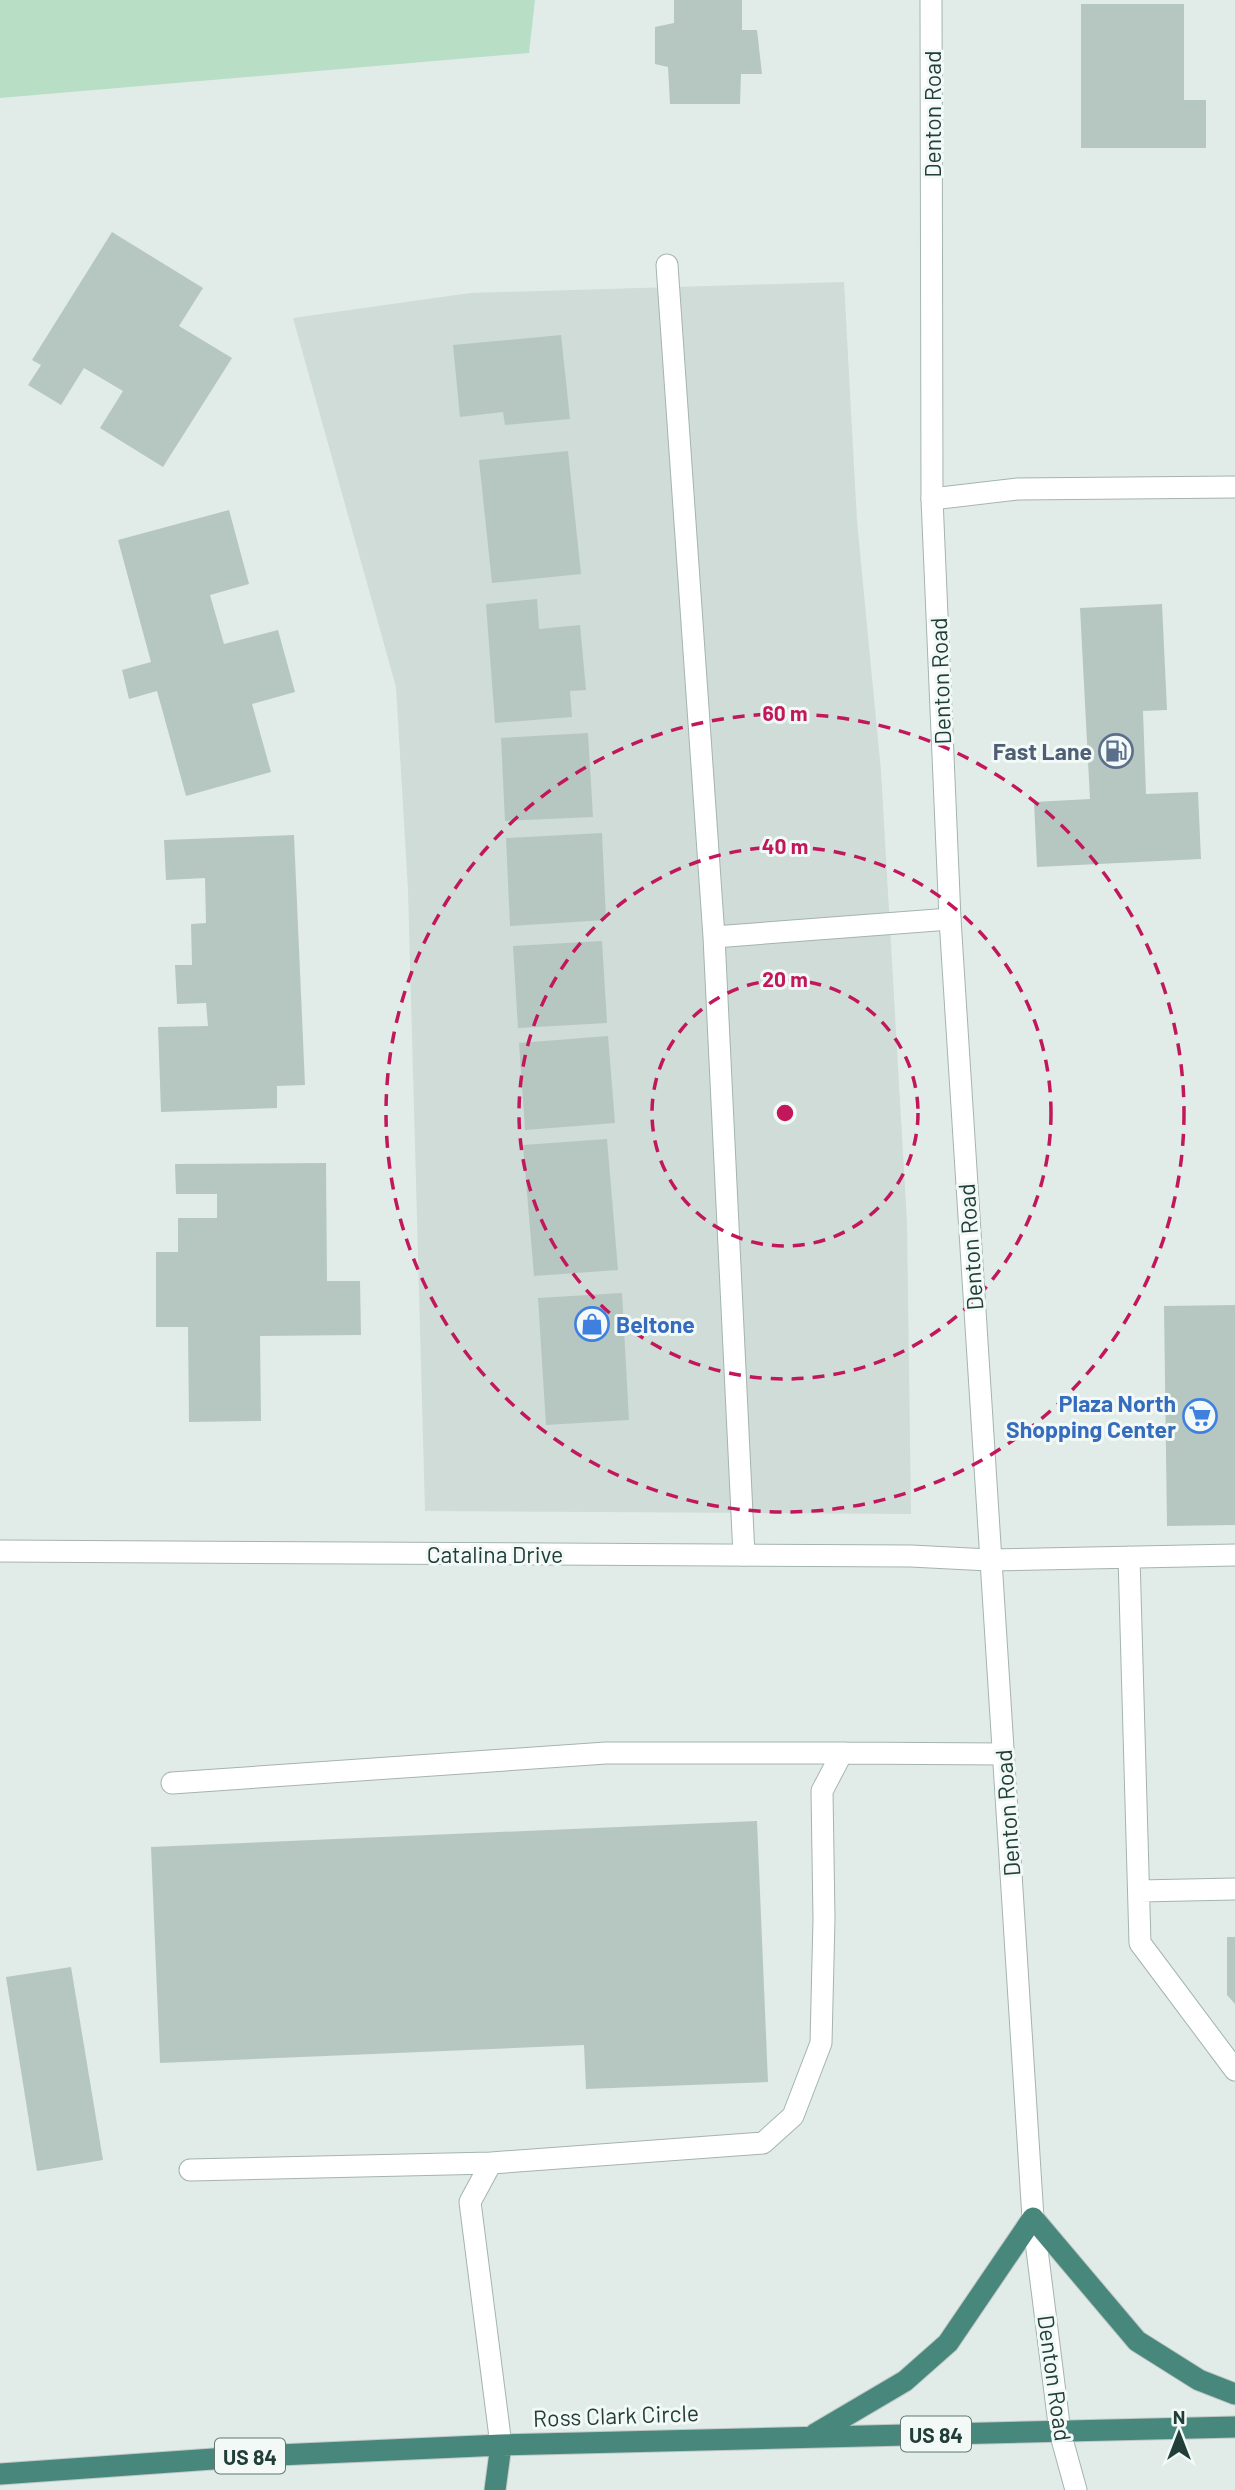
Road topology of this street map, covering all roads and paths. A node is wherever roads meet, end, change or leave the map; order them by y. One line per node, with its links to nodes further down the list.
1 (931, 0): 4 (street, Denton Road)
2 (667, 265): 6 (street)
3 (1235, 487): 4 (street)
4 (932, 499): 5 (street, Denton Road)
5 (950, 919): 6 (street); 11 (street, Denton Road)
6 (714, 937): 8 (street)
7 (0, 1551): 8 (street, Catalina Drive)
8 (744, 1555): 11 (street, Catalina Drive)
9 (1235, 1555): 10 (street, Catalina Drive)
10 (1129, 1557): 11 (street, Catalina Drive); 16 (street)
11 (989, 1560): 13 (street, Denton Road)
12 (846, 1753): 13 (street); 14 (street); 18 (street)
13 (1003, 1754): 20 (street, Denton Road)
14 (172, 1783)
15 (1235, 1889): 16 (street)
16 (1139, 1891): 17 (street)
17 (1235, 2070)
18 (491, 2163): 19 (street); 25 (street)
19 (190, 2170)
20 (1033, 2218): 21 (highway); 23 (street, Denton Road); 24 (highway)
21 (1235, 2394)
22 (1235, 2427): 23 (highway, Ross Clark Circle / US 84)
23 (1060, 2431): 24 (highway, Ross Clark Circle / US 84); 28 (street, Denton Road)
24 (813, 2436): 25 (highway, Ross Clark Circle / US 84)
25 (501, 2445): 26 (highway, Ross Clark Circle / US 84); 27 (highway)
26 (0, 2474)
27 (495, 2490)
28 (1076, 2490)

